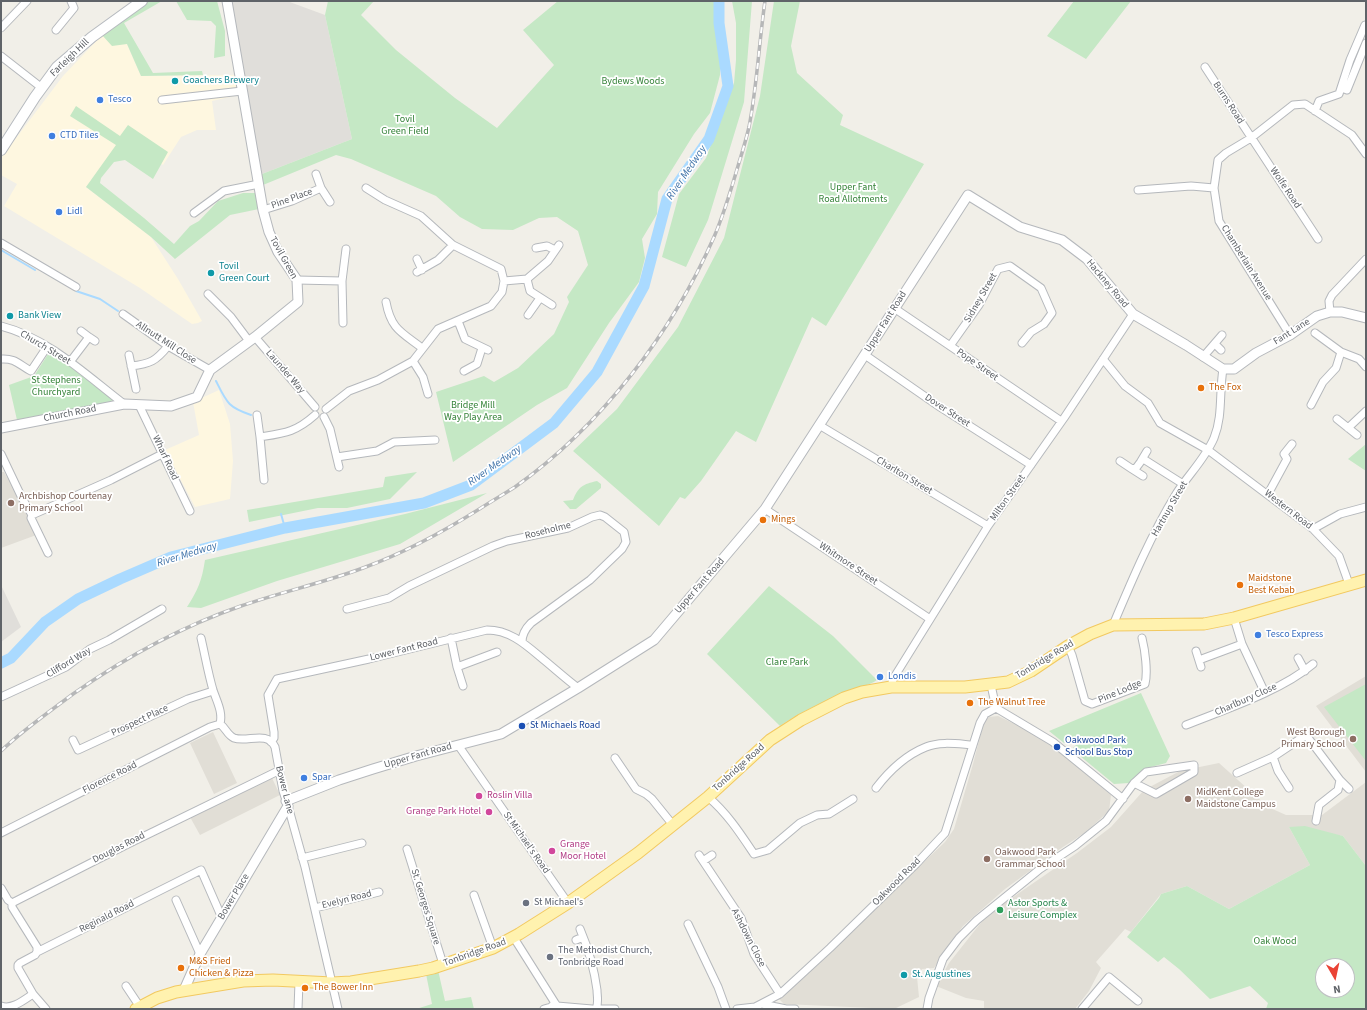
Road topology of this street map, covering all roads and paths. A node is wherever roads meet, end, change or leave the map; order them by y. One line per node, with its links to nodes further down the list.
1 (27, 1): 6 (street)
2 (71, 1): 7 (street)
3 (142, 1): 13 (main road, Farleigh Hill)
4 (227, 1): 15 (street, Tovil Green)
5 (1366, 25): 10 (street)
6 (1, 28)
7 (56, 30)
8 (1366, 43): 11 (street)
9 (1, 56): 13 (street)
10 (1350, 60): 11 (street); 14 (street)
11 (1358, 66): 14 (street)
12 (1204, 67): 18 (street, Burns Road)
13 (42, 88): 19 (main road, Farleigh Hill)
14 (1342, 88): 17 (street)
15 (242, 91): 16 (street); 22 (street, Tovil Green)
16 (162, 100)
17 (1315, 111): 18 (street, Chamberlain Avenue); 20 (street, Chamberlain Avenue)
18 (1251, 138): 25 (street, Chamberlain Avenue); 31 (street, Wolfe Road)
19 (1, 150)
20 (1366, 154)
21 (316, 174): 23 (street, Pine Place)
22 (258, 184): 29 (street, Tovil Green); 30 (street)
23 (321, 188): 28 (street, Pine Place); 29 (street, Pine Place)
24 (366, 188): 33 (street)
25 (1214, 188): 26 (street); 59 (street, Chamberlain Avenue)
26 (1138, 190)
27 (968, 195): 47 (street, Upper Fant Road); 50 (street, Hackney Road)
28 (330, 202)
29 (263, 210): 39 (street, Tovil Green)
30 (194, 213)
31 (1318, 239)
32 (1, 243): 42 (street)
33 (453, 245): 36 (street); 41 (street)
34 (536, 248): 38 (street)
35 (346, 249): 40 (street)
36 (417, 259)
37 (1366, 259): 48 (street)
38 (527, 279): 41 (street); 44 (street)
39 (297, 280): 40 (street); 61 (street, Tovil Green)
40 (342, 281): 54 (street)
41 (504, 281): 53 (street)
42 (76, 287)
43 (208, 294): 61 (street, Launder Way)
44 (540, 298): 46 (street); 51 (street)
45 (386, 302): 68 (street)
46 (552, 305)
47 (894, 308): 66 (street, Pope Street); 72 (street, Upper Fant Road)
48 (1330, 312): 52 (street, Fant Lane); 59 (street, Fant Lane)
49 (123, 314): 65 (street, Allnutt Mill Close)
50 (1133, 314): 73 (street, Hackney Road); 75 (street, Milton Street)
51 (528, 315)
52 (1366, 318)
53 (458, 321): 68 (street); 82 (street)
54 (343, 323)
55 (1, 326): 67 (street, Church Street)
56 (81, 331): 60 (street)
57 (1315, 333): 70 (street)
58 (1222, 335): 64 (street)
59 (1290, 335): 81 (street, Fant Lane)
60 (89, 337): 62 (street); 77 (street)
61 (252, 339): 80 (street); 88 (street, Launder Way)
62 (95, 341)
63 (1022, 343): 66 (street, Sidney Street)
64 (1215, 344): 69 (street); 73 (street)
65 (168, 346): 78 (street); 80 (street, Allnutt Mill Close)
66 (950, 346): 95 (street, Pope Street)
67 (47, 347): 74 (street); 77 (street, Church Street)
68 (422, 348): 76 (street)
69 (1220, 350)
70 (1341, 352): 79 (street); 87 (street)
71 (129, 355): 78 (street)
72 (865, 355): 96 (street, Upper Fant Road); 110 (street, Dover Street)
73 (1203, 357): 81 (street, Hackney Road)
74 (1, 359)
75 (1103, 359): 95 (street, Milton Street); 103 (street, Western Road)
76 (413, 361): 84 (street); 89 (street)
77 (70, 362): 85 (street, Church Street)
78 (131, 366): 83 (street)
79 (1366, 367)
80 (210, 370): 86 (street, Church Road)
81 (1223, 370): 103 (street, Hartnup Street)
82 (464, 371)
83 (136, 389)
84 (428, 394)
85 (124, 404): 86 (street, Church Road); 97 (street, Church Road)
86 (139, 405): 106 (street, Wharf Road)
87 (1311, 405)
88 (315, 407): 89 (street); 92 (street)
89 (326, 409): 93 (street)
90 (1366, 411): 98 (street)
91 (257, 415): 100 (street)
92 (314, 415): 93 (street); 100 (street)
93 (324, 417): 107 (street)
94 (1337, 419): 98 (street)
95 (1062, 421): 110 (street, Milton Street)
96 (819, 425): 118 (street, Upper Fant Road); 121 (street, Charlton Street)
97 (1, 428)
98 (1348, 428): 99 (street)
99 (1358, 435)
100 (260, 436): 114 (street)
101 (435, 440): 107 (street)
102 (1292, 444): 116 (street)
103 (1208, 450): 115 (street, Hartnup Street); 116 (street, Western Road)
104 (1147, 451): 108 (street)
105 (1, 454): 120 (street)
106 (162, 454): 119 (street, Wharf Road); 120 (street)
107 (337, 457): 111 (street)
108 (1141, 461): 112 (street); 115 (street)
109 (1120, 462): 112 (street)
110 (1031, 465): 121 (street, Milton Street)
111 (339, 467)
112 (1132, 469): 113 (street)
113 (1143, 476)
114 (264, 480)
115 (1183, 484): 130 (street, Hartnup Street)
116 (1268, 494): 122 (street, Western Road)
117 (1366, 507): 122 (street)
118 (765, 509): 129 (street, Whitmore Street); 146 (street, Upper Fant Road)
119 (190, 511)
120 (32, 515): 123 (street)
121 (988, 526): 129 (street, Milton Street)
122 (1313, 529): 125 (street, Western Road)
123 (48, 552)
124 (1366, 580): 125 (main road, Tonbridge Road)
125 (1349, 584): 128 (main road, Tonbridge Road)
126 (162, 609): 149 (street, Clifford Way)
127 (347, 609): 134 (street, Roseholme)
128 (1234, 618): 130 (main road, Tonbridge Road); 135 (street)
129 (930, 619): 145 (street, Milton Street)
130 (1113, 625): 136 (main road, Tonbridge Road)
131 (201, 638): 147 (street)
132 (451, 638): 134 (street, Lower Fant Road); 141 (street); 154 (street, Lower Fant Road)
133 (1142, 638): 136 (street, Pine Lodge)
134 (522, 642): 146 (street, Lower Fant Road)
135 (1242, 644): 137 (street); 148 (street)
136 (1068, 646): 143 (main road, Tonbridge Road)
137 (1196, 651)
138 (497, 652): 141 (street)
139 (1298, 658): 142 (street)
140 (1313, 664): 142 (street, Charlbury Close)
141 (457, 667): 144 (street)
142 (1305, 671): 148 (street, Charlbury Close)
143 (991, 685): 145 (main road, Tonbridge Road); 150 (street)
144 (463, 686)
145 (891, 687): 168 (main road, Tonbridge Road)
146 (578, 688): 155 (street, Upper Fant Road)
147 (213, 691): 151 (street); 153 (street, Prospect Place)
148 (1265, 693): 152 (street, Charlbury Close)
149 (1, 698)
150 (996, 708): 156 (street, Oakwood Road); 170 (street)
151 (220, 724): 154 (street); 174 (street, Florence Road)
152 (1186, 725)
153 (73, 740)
154 (271, 742): 160 (street, Bower Lane)
155 (458, 745): 171 (street, Upper Fant Road); 183 (street, St Michael's Road)
156 (973, 745): 162 (street); 201 (street, Oakwood Road)
157 (1272, 757): 161 (street); 163 (street); 166 (street)
158 (615, 758): 173 (street)
159 (880, 770): 162 (street)
160 (278, 771): 171 (street, Bower Lane); 184 (street, Douglas Road)
161 (1238, 773)
162 (887, 774): 165 (street)
163 (1340, 780): 167 (street); 172 (street)
164 (1134, 783): 164 (street); 170 (street)
165 (876, 788)
166 (1289, 788)
167 (1348, 790)
168 (708, 797): 169 (street); 173 (main road, Tonbridge Road)
169 (853, 799)
170 (1123, 799): 219 (street)
171 (287, 804): 178 (street, Bower Lane); 186 (street, Bower Place)
172 (1316, 821)
173 (673, 825): 183 (main road, Tonbridge Road)
174 (1, 833)
175 (362, 843): 178 (street)
176 (407, 849): 195 (street, St. Georges Square)
177 (712, 855): 201 (street, Ashdown Close)
178 (302, 858): 185 (street, Bower Lane)
179 (1, 888): 184 (street)
180 (379, 892): 185 (street, Evelyn Road)
181 (474, 894): 192 (street)
182 (176, 900): 194 (street)
183 (568, 902): 190 (main road, Tonbridge Road)
184 (12, 903): 193 (street)
185 (315, 908): 197 (street, Bower Lane)
186 (222, 918): 193 (street, Reginald Road); 194 (street, Bower Place)
187 (688, 924): 216 (street)
188 (580, 928): 189 (street)
189 (583, 937): 191 (street); 213 (street)
190 (514, 938): 192 (main road, Tonbridge Road); 203 (street)
191 (576, 940)
192 (493, 948): 195 (main road, Tonbridge Road)
193 (37, 952): 200 (street, Reginald Road)
194 (200, 954): 199 (street, Bower Place)
195 (443, 964): 197 (main road, Tonbridge Road)
196 (299, 982): 197 (main road, Tonbridge Road); 199 (main road, Tonbridge Road); 209 (street)
197 (332, 983): 210 (street, Bower Lane)
198 (126, 986): 207 (street)
199 (184, 990): 207 (main road, Tonbridge Road)
200 (34, 994): 206 (street); 208 (street)
201 (780, 994): 204 (street, Oakwood Road)
202 (1138, 1001): 220 (street)
203 (555, 1003): 211 (street); 212 (street)
204 (762, 1004): 217 (street, Oakwood Road); 218 (street)
205 (1, 1006): 206 (street)
206 (12, 1008)
207 (138, 1008)
208 (46, 1009)
209 (298, 1009)
210 (338, 1009)
211 (544, 1009)
212 (592, 1009)
213 (596, 1009)
214 (600, 1009): 215 (street)
215 (615, 1009)
216 (726, 1009)
217 (737, 1009)
218 (795, 1009)
219 (927, 1009)
220 (1082, 1009)

